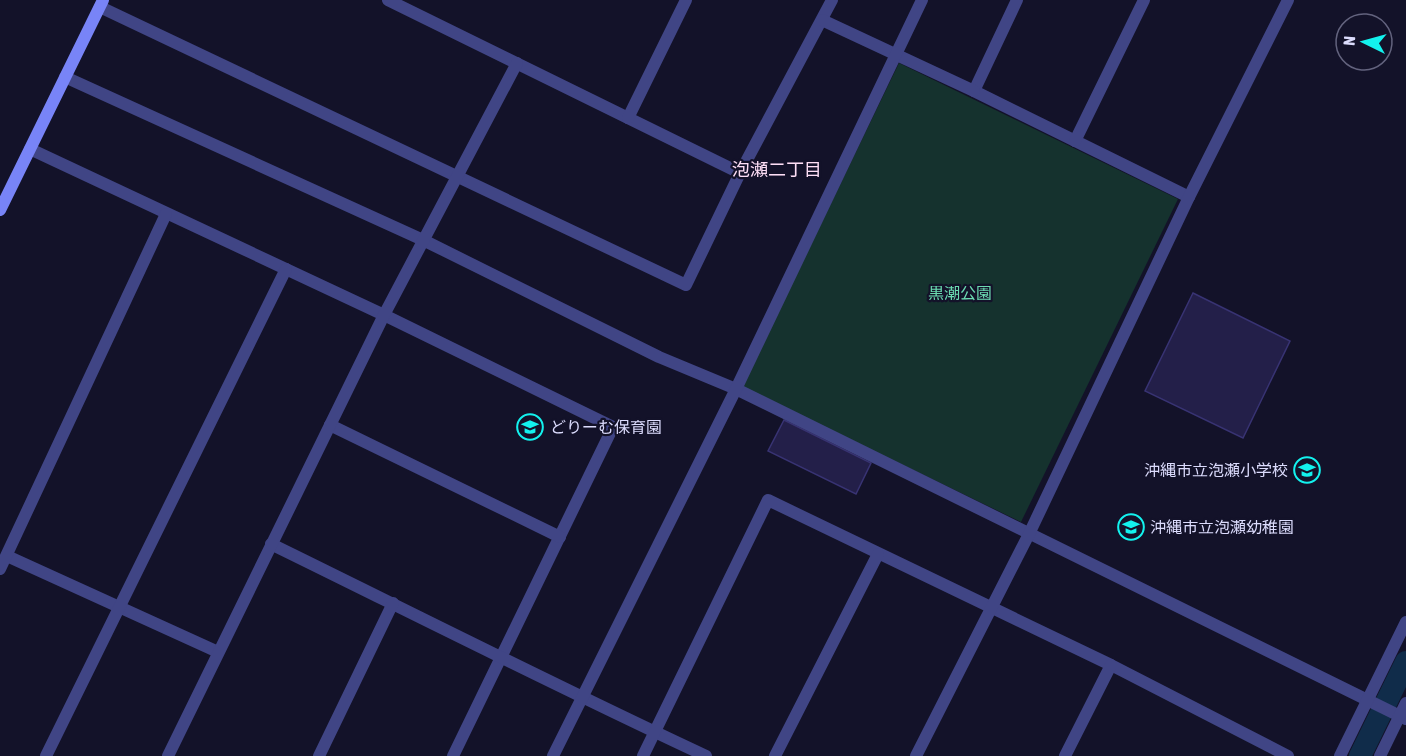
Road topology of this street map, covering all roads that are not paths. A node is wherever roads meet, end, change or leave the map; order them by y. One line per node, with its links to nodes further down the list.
1 (388, 0): 11 (street)
2 (832, 0): 9 (street)
3 (922, 0): 10 (street)
4 (1017, 0): 13 (street)
5 (1144, 0): 15 (street)
6 (1288, 0): 19 (street)
7 (681, 2): 14 (street)
8 (101, 3): 12 (street); 18 (street)
9 (822, 20): 10 (street); 17 (street)
10 (896, 56): 13 (street); 25 (street)
11 (517, 63): 14 (street); 18 (street)
12 (65, 77): 16 (street); 22 (street)
13 (974, 91): 15 (street)
14 (628, 118): 17 (street)
15 (1076, 141): 19 (street)
16 (30, 149): 20 (street); 21 (street)
17 (740, 173): 18 (street)
18 (456, 177): 22 (street)
19 (1189, 197): 27 (street)
20 (0, 210)
21 (166, 214): 23 (street); 31 (street)
22 (423, 240): 24 (street); 25 (street)
23 (286, 269): 24 (street); 34 (street)
24 (384, 315): 26 (street); 28 (street)
25 (736, 389): 27 (street); 40 (street)
26 (330, 425): 28 (street); 29 (street)
27 (1030, 532): 35 (street); 41 (street)
28 (560, 537): 38 (street)
29 (271, 544): 33 (street); 37 (street)
30 (878, 554): 35 (street); 44 (street); 52 (street)
31 (6, 556): 32 (street); 34 (street)
32 (0, 568)
33 (393, 603): 38 (street); 47 (street)
34 (118, 608): 37 (street); 45 (street)
35 (990, 608): 39 (street); 53 (street)
36 (1406, 621): 41 (street)
37 (218, 652): 46 (street)
38 (502, 657): 40 (street); 48 (street)
39 (1111, 664): 54 (street); 55 (street)
40 (582, 698): 44 (street); 49 (street)
41 (1369, 700): 43 (street); 56 (street)
42 (1406, 703): 43 (street)
43 (1403, 717): 57 (street)
44 (654, 732): 50 (street); 51 (street)
45 (46, 756)
46 (168, 756)
47 (319, 756)
48 (453, 756)
49 (553, 756)
50 (643, 756)
51 (706, 756)
52 (775, 756)
53 (916, 756)
54 (1065, 756)
55 (1288, 756)
56 (1340, 756)
57 (1380, 756)

